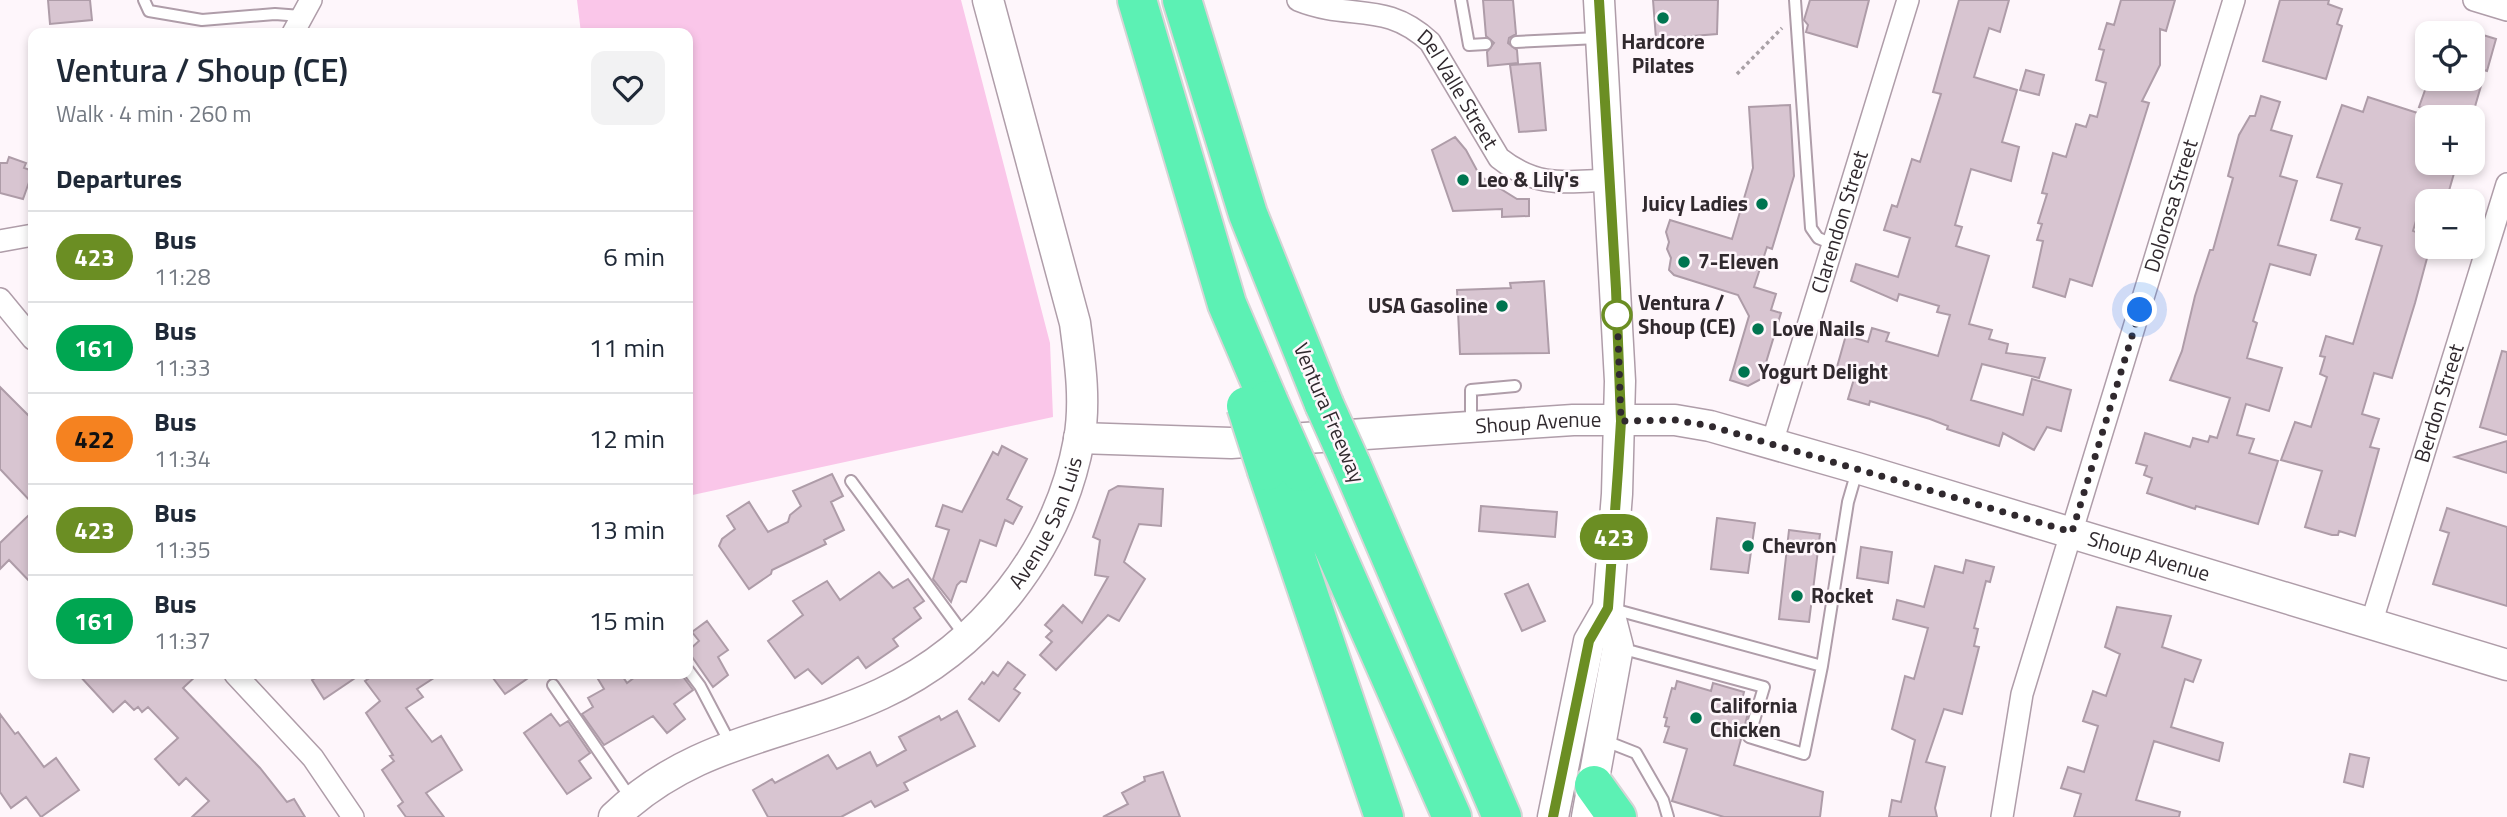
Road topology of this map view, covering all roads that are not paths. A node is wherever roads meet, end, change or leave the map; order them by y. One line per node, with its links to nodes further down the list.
1 (144, 0): 13 (lane)
2 (989, 0): 27 (main road, Avenue San Luis)
3 (1137, 0): 30 (highway, bridge)
4 (1182, 0): 49 (highway, Ventura Freeway, bridge)
5 (1298, 0): 17 (street, Del Valle Street)
6 (1461, 0): 16 (lane)
7 (1599, 0): 14 (main road)
8 (1795, 0): 21 (lane)
9 (1908, 0): 21 (street, Clarendon Street)
10 (2234, 0): 32 (street, Dolorosa Street)
11 (2474, 0): 12 (street)
12 (2507, 10)
13 (302, 16)
14 (1601, 38): 15 (lane); 17 (main road)
15 (1516, 42)
16 (1486, 44)
17 (1610, 180): 25 (main road)
18 (2507, 184): 34 (street, Berdon Street)
19 (28, 236): 20 (street)
20 (0, 241)
21 (1833, 244): 28 (street, Clarendon Street)
22 (0, 299): 23 (street)
23 (28, 333)
24 (1515, 386): 26 (lane)
25 (1621, 421): 26 (main road, Shoup Avenue); 28 (main road, Shoup Avenue); 33 (main road)
26 (1471, 427): 27 (main road, Shoup Avenue)
27 (1079, 438): 35 (main road, Avenue San Luis)
28 (1772, 443): 29 (main road, Shoup Avenue)
29 (1857, 468): 32 (main road, Shoup Avenue); 38 (lane)
30 (1283, 471): 47 (highway); 48 (highway)
31 (851, 481): 35 (lane)
32 (2072, 532): 34 (main road, Shoup Avenue); 53 (street, Dolorosa Street)
33 (1608, 608): 36 (main road); 38 (lane); 50 (main road)
34 (2371, 624): 37 (main road, Shoup Avenue)
35 (967, 639): 43 (main road, Avenue San Luis)
36 (1618, 647): 38 (lane); 42 (main road)
37 (2507, 665)
38 (1822, 666)
39 (240, 679): 46 (street)
40 (693, 679): 43 (lane)
41 (553, 685): 45 (lane)
42 (1603, 740): 44 (main road); 52 (lane)
43 (731, 745): 45 (main road, Avenue San Luis)
44 (1591, 801): 51 (highway)
45 (623, 808)
46 (353, 817)
47 (1384, 817)
48 (1452, 817)
49 (1502, 817)
50 (1553, 817)
51 (1617, 817)
52 (1668, 817)
53 (2002, 817)

